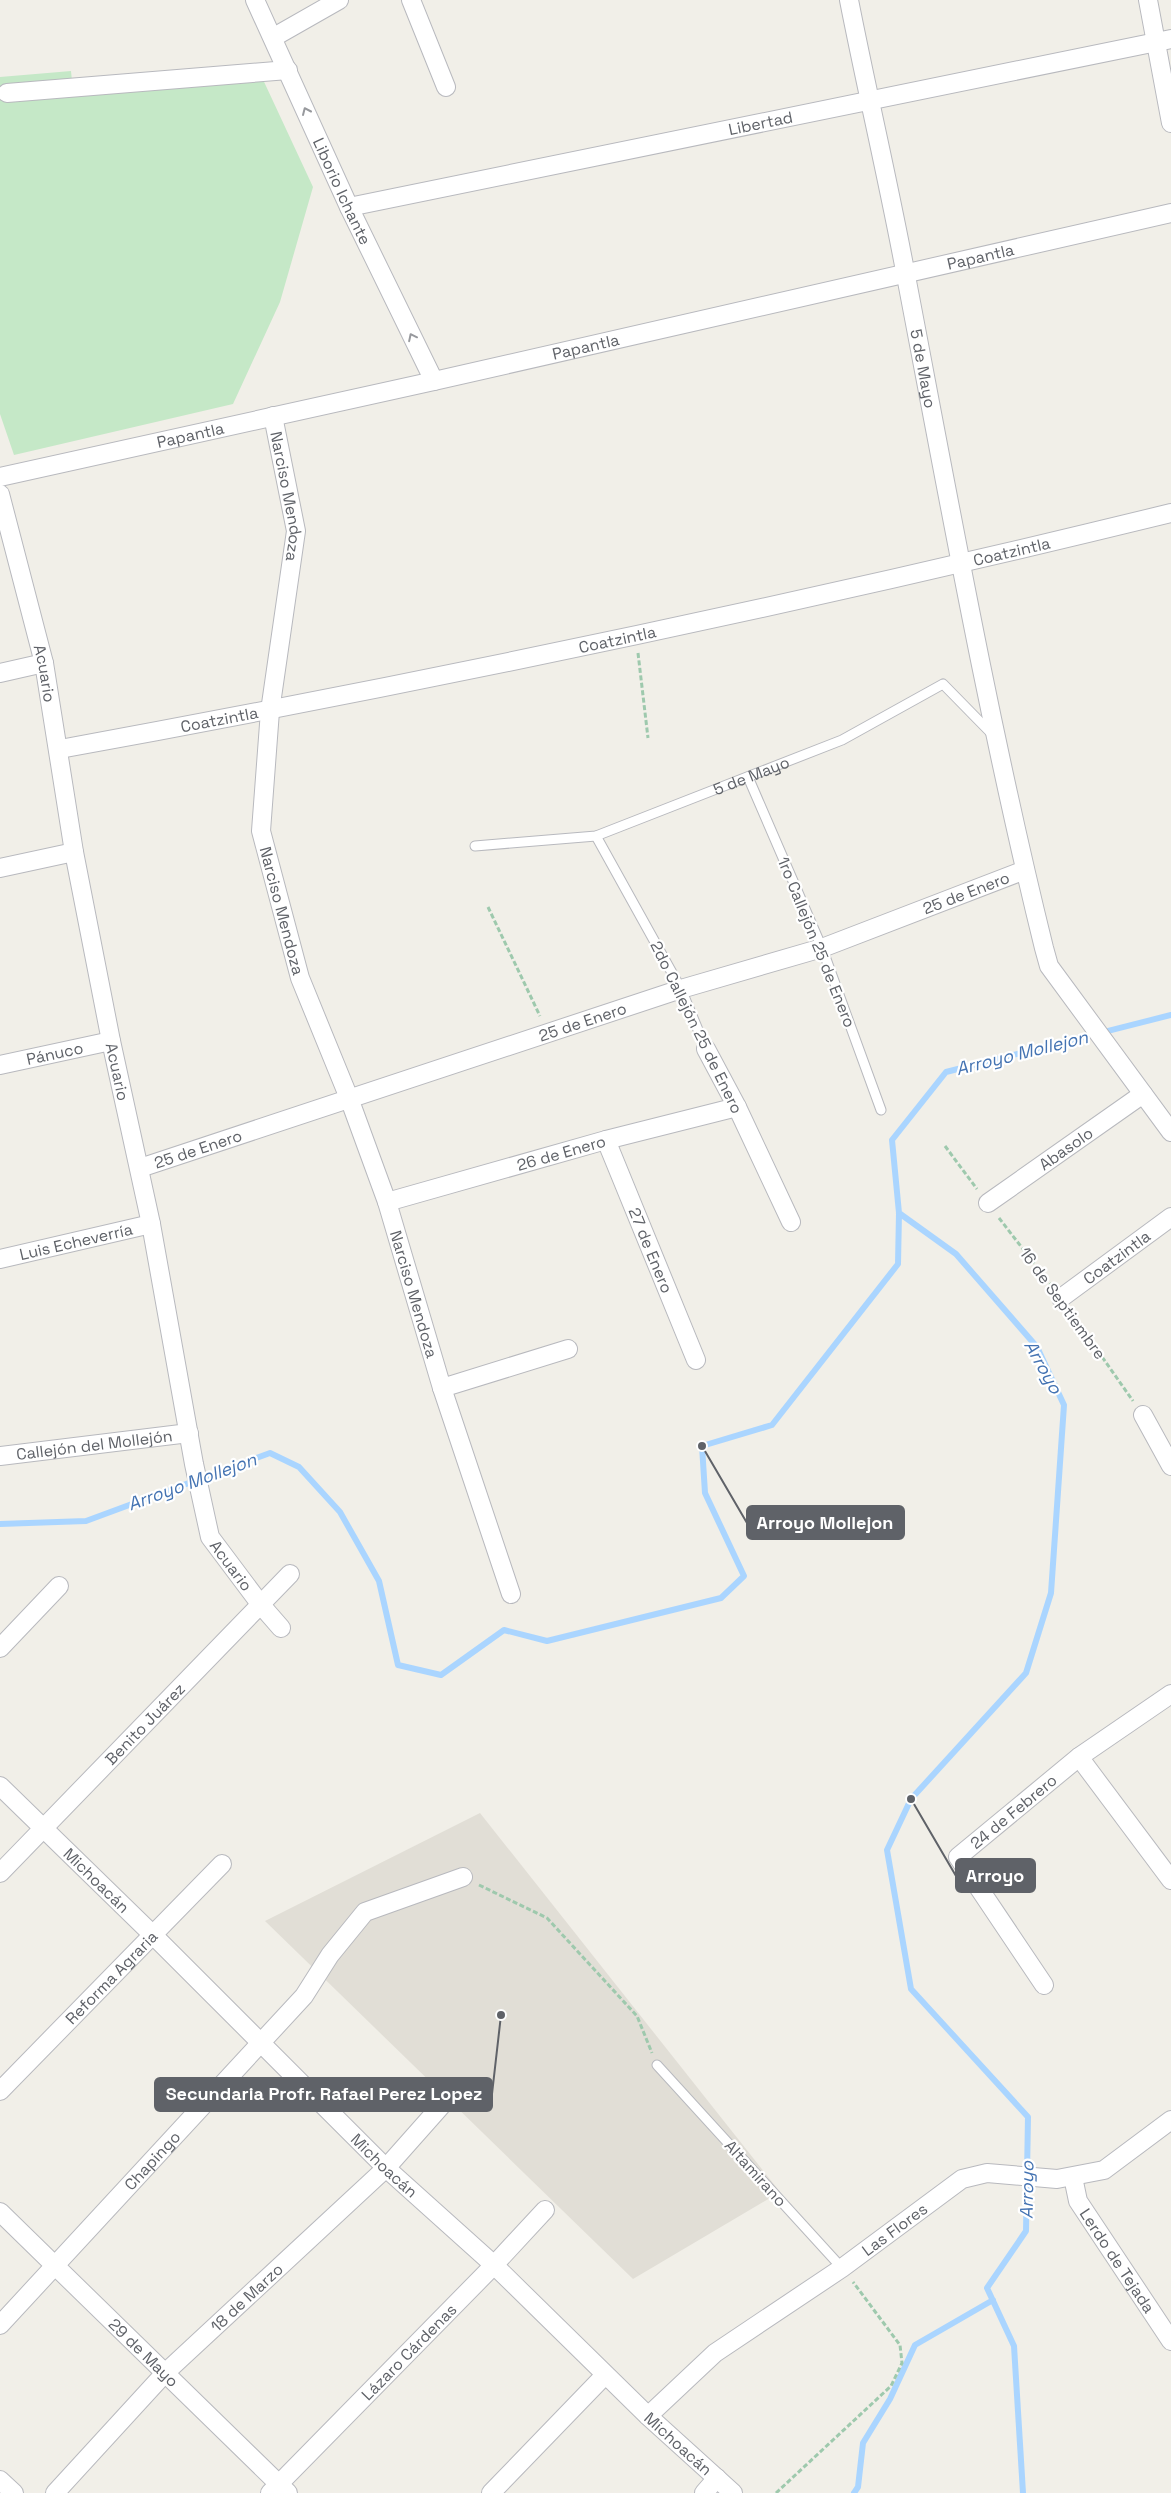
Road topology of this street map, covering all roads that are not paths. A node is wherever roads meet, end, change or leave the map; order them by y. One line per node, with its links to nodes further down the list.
1 (256, 0): 6 (street, Liborio Ichante)
2 (338, 0): 6 (street)
3 (411, 0): 9 (street)
4 (849, 0): 11 (street, 5 de Mayo)
5 (1148, 0): 7 (street)
6 (274, 37): 8 (street, Liborio Ichante)
7 (1164, 41): 11 (street, Libertad); 12 (street)
8 (288, 70): 10 (street); 13 (street, Liborio Ichante, one-way to 8)
9 (446, 87)
10 (7, 94)
11 (869, 100): 13 (street, Libertad); 15 (street, 5 de Mayo)
12 (1171, 123)
13 (349, 207): 16 (street, Liborio Ichante, one-way to 13)
14 (1171, 213): 15 (street, Papantla)
15 (906, 273): 16 (street, Papantla); 21 (street, 5 de Mayo)
16 (434, 381): 17 (street, Papantla)
17 (274, 416): 18 (street, Papantla); 24 (street, Narciso Mendoza)
18 (0, 477)
19 (0, 494): 22 (street, Acuario)
20 (1171, 512): 21 (street, Coatzintla)
21 (960, 564): 24 (street, Coatzintla); 25 (street, 5 de Mayo)
22 (44, 663): 23 (street); 26 (street, Acuario)
23 (0, 673)
24 (270, 711): 26 (street, Coatzintla); 39 (street, Narciso Mendoza)
25 (995, 737): 27 (lane, 5 de Mayo); 32 (street, 5 de Mayo)
26 (60, 749): 30 (street, Acuario)
27 (748, 777): 28 (lane, 5 de Mayo); 33 (lane, 1ro Callejón 25 de Enero)
28 (596, 836): 29 (lane, 5 de Mayo); 34 (lane, 2do Callejón 25 de Enero)
29 (475, 846)
30 (74, 852): 31 (street); 35 (street, Acuario)
31 (0, 868)
32 (1025, 870): 33 (street, 25 de Enero); 38 (street, 5 de Mayo)
33 (822, 948): 34 (street, 25 de Enero); 41 (lane, 1ro Callejón 25 de Enero)
34 (681, 989): 36 (lane, 2do Callejón 25 de Enero); 39 (street, 25 de Enero)
35 (111, 1041): 37 (street, Pánuco); 44 (street, Acuario)
36 (706, 1049): 40 (street, 2do Callejón 25 de Enero)
37 (0, 1065)
38 (1143, 1094): 42 (street, 5 de Mayo); 46 (street, Abasolo)
39 (349, 1098): 44 (street, 25 de Enero); 45 (street, Narciso Mendoza)
40 (736, 1107): 43 (street, 26 de Enero); 48 (street, 2do Callejón 25 de Enero)
41 (881, 1110)
42 (1171, 1132)
43 (606, 1140): 45 (street, 26 de Enero); 53 (street, 27 de Enero)
44 (140, 1168): 49 (street, Acuario)
45 (387, 1202): 54 (street, Narciso Mendoza)
46 (988, 1203)
47 (1171, 1217): 51 (street, Coatzintla)
48 (791, 1222)
49 (151, 1224): 50 (street, Luis Echeverría); 56 (street, Acuario)
50 (0, 1259)
51 (1061, 1298)
52 (568, 1349): 54 (street)
53 (696, 1360)
54 (442, 1388): 61 (street, Narciso Mendoza)
55 (1143, 1416): 58 (street)
56 (189, 1432): 57 (street, Callejón del Mollejón); 62 (street, Acuario)
57 (0, 1456)
58 (1171, 1466)
59 (290, 1574): 62 (street, Benito Juárez)
60 (59, 1586): 64 (street)
61 (510, 1594)
62 (261, 1605): 63 (street, Acuario); 68 (street, Benito Juárez)
63 (281, 1628)
64 (0, 1648)
65 (1171, 1694): 66 (street, 24 de Febrero)
66 (1079, 1757): 72 (street); 74 (street, 24 de Febrero)
67 (0, 1786): 68 (street, Michoacán)
68 (44, 1828): 70 (street, Benito Juárez); 73 (street, Michoacán)
69 (222, 1864): 73 (street, Reforma Agraria)
70 (0, 1873)
71 (463, 1877): 75 (street, Chapingo)
72 (1171, 1880)
73 (153, 1935): 75 (street, Michoacán); 77 (street, Reforma Agraria)
74 (1044, 1985)
75 (261, 2044): 80 (street, Michoacán); 84 (street, Chapingo)
76 (657, 2065): 86 (lane, Altamirano)
77 (0, 2091)
78 (441, 2106): 80 (street, 18 de Marzo)
79 (1171, 2120): 81 (street, Las Flores)
80 (386, 2168): 85 (street, Michoacán); 89 (street, 18 de Marzo)
81 (1065, 2178): 86 (street, Las Flores); 88 (street, Lerdo de Tejada)
82 (545, 2210): 85 (street, Lázaro Cárdenas)
83 (0, 2212): 84 (street, 29 de Mayo)
84 (55, 2265): 87 (street, Chapingo); 89 (street, 29 de Mayo)
85 (494, 2266): 90 (street, Michoacán); 94 (street, Lázaro Cárdenas)
86 (842, 2268): 91 (street, Las Flores)
87 (0, 2325)
88 (1171, 2341)
89 (165, 2373): 94 (street, 29 de Mayo); 96 (street, 18 de Marzo)
90 (605, 2375): 91 (street, Michoacán); 97 (street)
91 (648, 2416): 92 (street, Michoacán)
92 (717, 2478): 98 (street); 99 (street, Michoacán)
93 (0, 2480): 95 (street)
94 (279, 2490)
95 (14, 2493)
96 (55, 2493)
97 (490, 2493)
98 (704, 2493)
99 (733, 2493)

